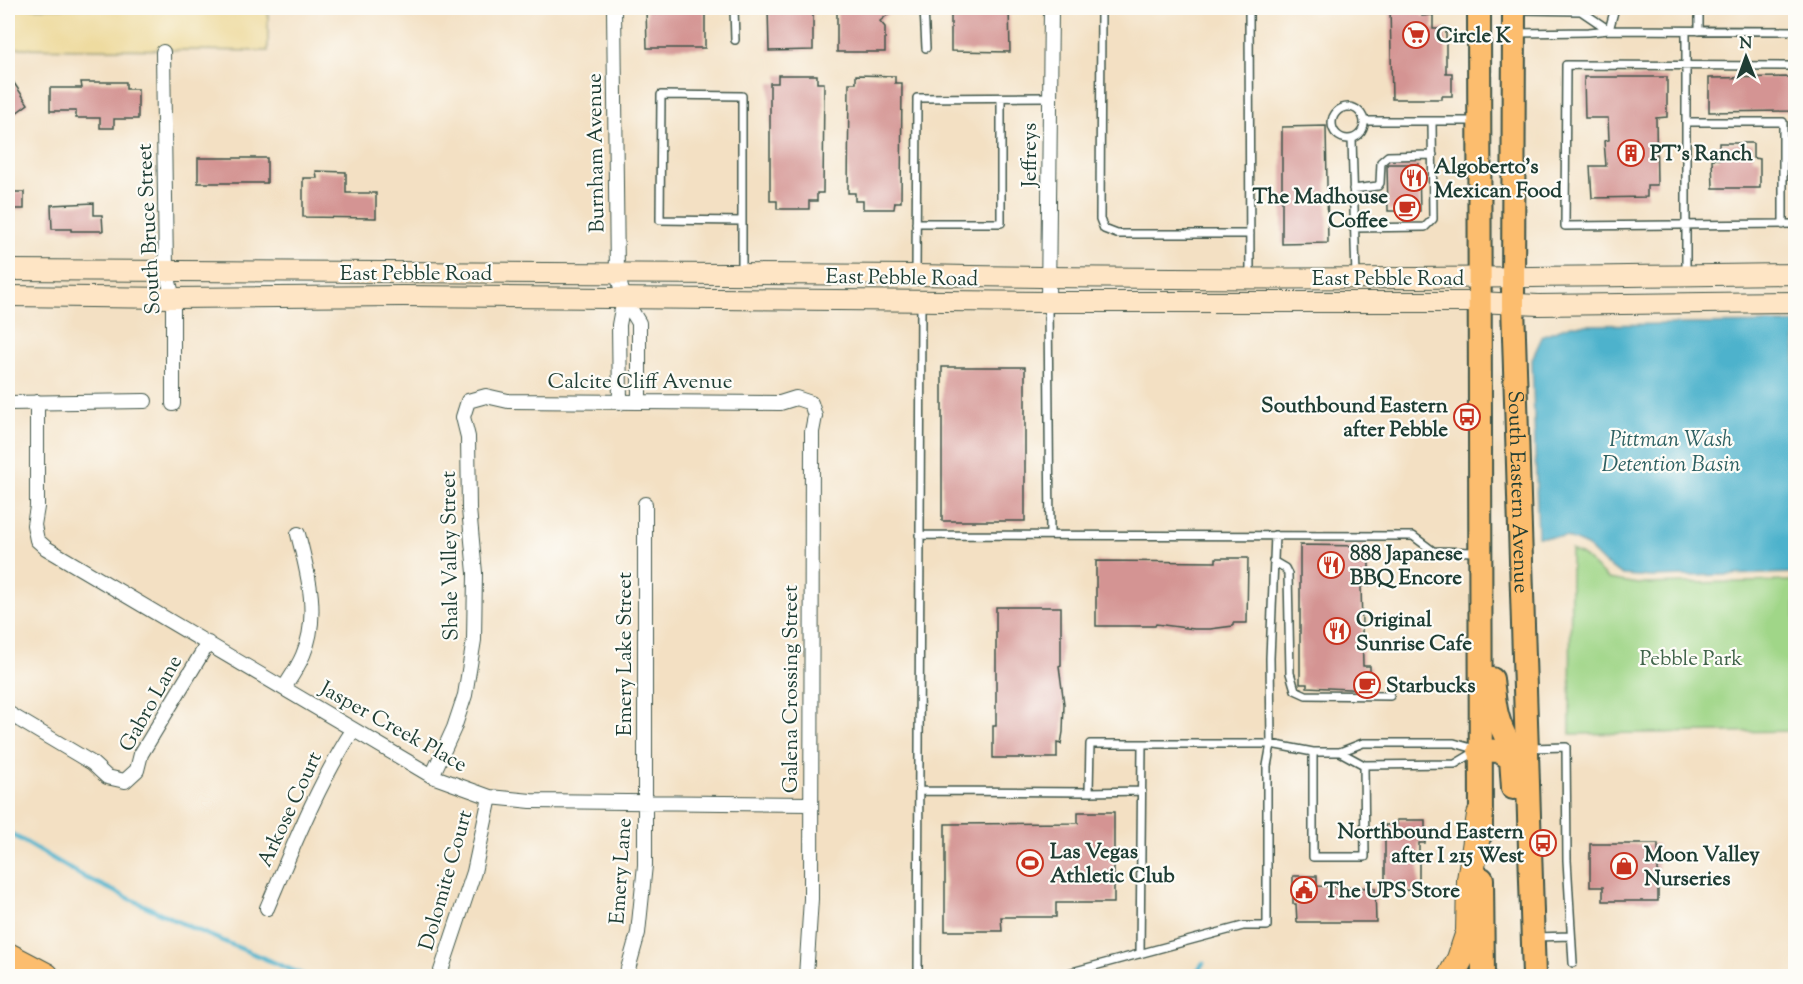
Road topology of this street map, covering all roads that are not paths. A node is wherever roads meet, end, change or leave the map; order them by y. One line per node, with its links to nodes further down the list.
1 (614, 8): 39 (street, Burnham Avenue)
2 (734, 8): 16 (lane)
3 (924, 8): 17 (lane)
4 (1052, 8): 21 (street, Jeffreys)
5 (1101, 8): 36 (lane)
6 (1249, 8): 36 (lane)
7 (1479, 8): 25 (main road, South Eastern Avenue)
8 (1616, 8): 11 (lane)
9 (1699, 8): 13 (lane)
10 (1514, 9): 11 (lane); 15 (main road, South Eastern Avenue)
11 (1609, 30): 12 (lane); 15 (lane)
12 (1686, 31): 13 (lane); 19 (lane)
13 (1699, 31): 14 (lane)
14 (1796, 31)
15 (1514, 33): 48 (main road, South Eastern Avenue)
16 (735, 40)
17 (926, 48)
18 (163, 52): 38 (street, South Bruce Street)
19 (1686, 65): 20 (lane); 26 (lane); 32 (lane)
20 (1796, 66)
21 (1050, 97): 22 (lane); 44 (street, Jeffreys)
22 (1001, 98): 31 (lane); 31 (lane)
23 (1364, 121): 24 (lane); 27 (lane); 27 (lane)
24 (1432, 121): 25 (lane); 28 (lane)
25 (1479, 121): 47 (main road, South Eastern Avenue)
26 (1686, 122): 32 (lane); 33 (lane)
27 (1352, 139): 29 (lane)
28 (1432, 155): 29 (lane); 35 (lane)
29 (1353, 189): 35 (lane)
30 (742, 222): 30 (lane); 40 (lane)
31 (916, 223): 42 (lane)
32 (1686, 225): 33 (lane); 43 (lane)
33 (1783, 225): 34 (lane)
34 (1796, 225)
35 (1353, 228): 46 (lane)
36 (1250, 234): 45 (lane)
37 (8, 270): 38 (main road, East Pebble Road)
38 (166, 270): 39 (main road, East Pebble Road); 51 (street, South Bruce Street)
39 (617, 273): 40 (main road, East Pebble Road); 52 (street, Burnham Avenue)
40 (742, 274): 42 (main road, East Pebble Road)
41 (1796, 274): 43 (main road, East Pebble Road)
42 (916, 275): 44 (main road, East Pebble Road)
43 (1686, 275): 48 (main road, East Pebble Road)
44 (1050, 278): 45 (main road, East Pebble Road); 54 (street, Jeffreys)
45 (1250, 278): 46 (main road, East Pebble Road)
46 (1356, 278): 47 (main road, East Pebble Road)
47 (1479, 278): 48 (main road, East Pebble Road); 55 (main road, South Eastern Avenue)
48 (1514, 278): 58 (main road, South Eastern Avenue)
49 (1796, 290): 56 (main road)
50 (8, 296): 51 (main road, East Pebble Road)
51 (173, 298): 52 (main road, East Pebble Road); 66 (street, South Bruce Street)
52 (624, 298): 53 (main road, East Pebble Road); 62 (street); 64 (street)
53 (921, 301): 54 (main road, East Pebble Road); 69 (lane)
54 (1048, 302): 55 (main road, East Pebble Road); 70 (lane)
55 (1479, 302): 58 (main road, East Pebble Road); 72 (main road, South Eastern Avenue)
56 (1755, 302): 57 (main road, East Pebble Road); 58 (main road, East Pebble Road)
57 (1796, 302)
58 (1513, 305): 82 (main road, South Eastern Avenue)
59 (145, 401): 61 (street)
60 (468, 401): 64 (street, Calcite Cliff Avenue); 87 (street, Shale Valley Street)
61 (37, 402): 63 (street); 75 (street, Jasper Creek Place)
62 (639, 402): 64 (street, Calcite Cliff Avenue); 65 (street, Calcite Cliff Avenue)
63 (8, 403)
64 (620, 403)
65 (812, 403): 93 (street, Galena Crossing Street)
66 (173, 404)
67 (645, 504): 92 (street, Emery Lake Street)
68 (298, 534): 76 (street)
69 (919, 535): 70 (lane); 88 (lane)
70 (1050, 535): 71 (lane)
71 (1275, 535): 72 (lane); 73 (lane)
72 (1480, 552): 74 (main road, South Eastern Avenue)
73 (1274, 561): 77 (lane); 81 (lane)
74 (1479, 621): 82 (main road); 83 (main road, South Eastern Avenue)
75 (208, 643): 76 (street, Jasper Creek Place); 78 (street, Gabro Lane)
76 (284, 688): 79 (street, Jasper Creek Place)
77 (1390, 696)
78 (8, 712)
79 (353, 730): 87 (street, Jasper Creek Place); 96 (street, Arkose Court)
80 (1142, 744): 81 (lane); 89 (lane); 90 (lane)
81 (1271, 744): 84 (lane); 99 (lane)
82 (1526, 749): 95 (main road, South Eastern Avenue); 97 (lane)
83 (1479, 750): 85 (lane); 86 (lane); 94 (main road, South Eastern Avenue); 95 (main road)
84 (1313, 752): 85 (lane); 86 (lane)
85 (1340, 752): 86 (lane)
86 (1364, 765)
87 (432, 776): 91 (street, Jasper Creek Place)
88 (919, 791): 90 (lane); 106 (lane)
89 (1142, 791): 90 (lane); 99 (lane)
90 (1089, 792)
91 (490, 797): 92 (street, Jasper Creek Place); 102 (street, Dolomite Court)
92 (646, 804): 93 (street, Jasper Creek Place); 104 (street, Emery Lane)
93 (811, 804): 105 (street, Galena Crossing Street)
94 (1480, 815): 108 (highway); 109 (main road, South Eastern Avenue)
95 (1530, 873): 98 (main road, South Eastern Avenue)
96 (267, 908)
97 (1571, 936): 98 (lane); 101 (lane)
98 (1532, 937): 110 (main road, South Eastern Avenue)
99 (1140, 954): 107 (lane)
100 (8, 956): 103 (highway)
101 (1573, 963)
102 (440, 974)
103 (46, 976)
104 (626, 976)
105 (806, 976)
106 (918, 976)
107 (1057, 976)
108 (1451, 976)
109 (1483, 976)
110 (1534, 976)

